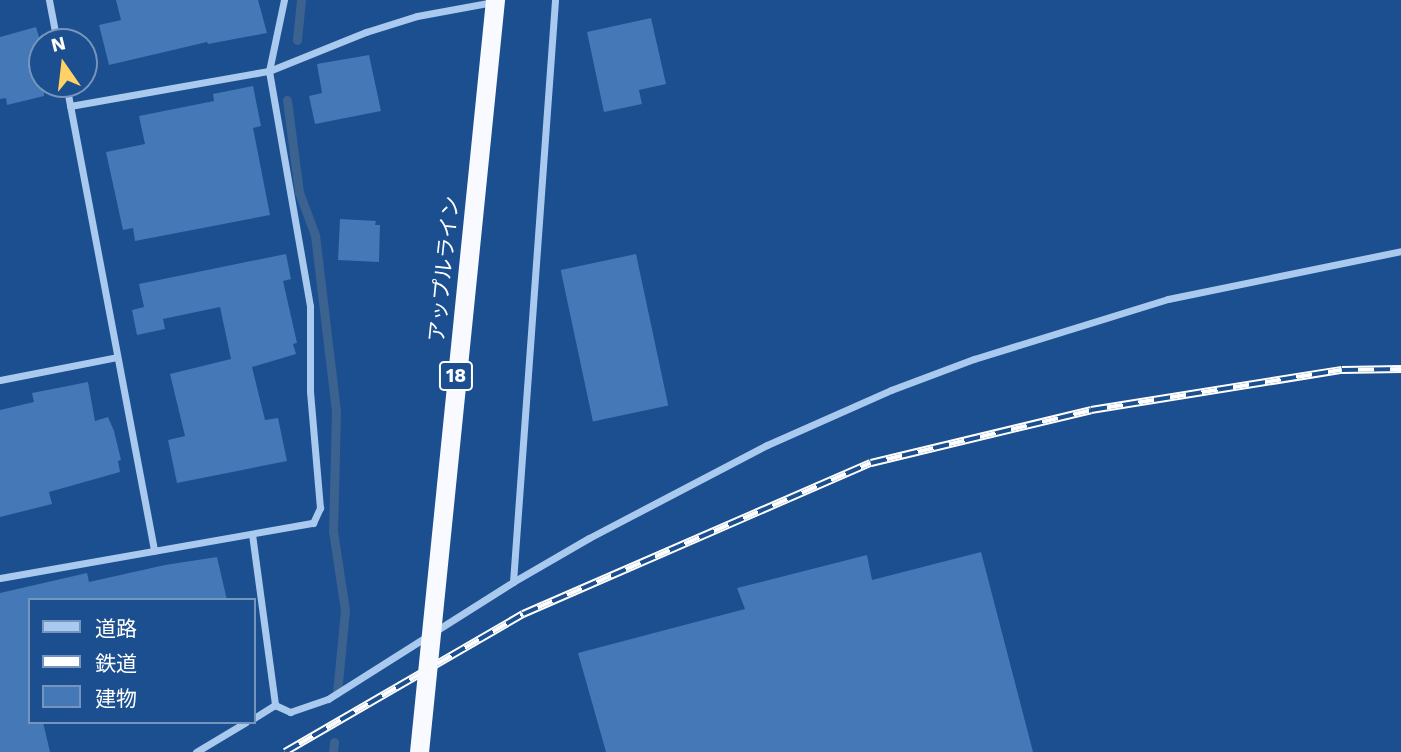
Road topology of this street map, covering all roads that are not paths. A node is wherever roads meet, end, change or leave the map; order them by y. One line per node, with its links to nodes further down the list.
1 (49, 0): 6 (street)
2 (284, 0): 7 (street)
3 (495, 0): 21 (highway, アップルライン / 18, bridge)
4 (504, 0): 7 (street)
5 (555, 0): 16 (street)
6 (54, 28)
7 (269, 71): 9 (street); 13 (street)
8 (69, 98): 9 (street)
9 (70, 106): 11 (street)
10 (1401, 251): 16 (street)
11 (117, 357): 12 (street); 14 (street)
12 (0, 380)
13 (252, 534): 14 (street); 17 (street)
14 (154, 551): 15 (street)
15 (0, 578)
16 (513, 582): 17 (street)
17 (275, 705): 18 (street)
18 (256, 717)
19 (243, 724): 20 (street)
20 (196, 752)
21 (419, 752)

